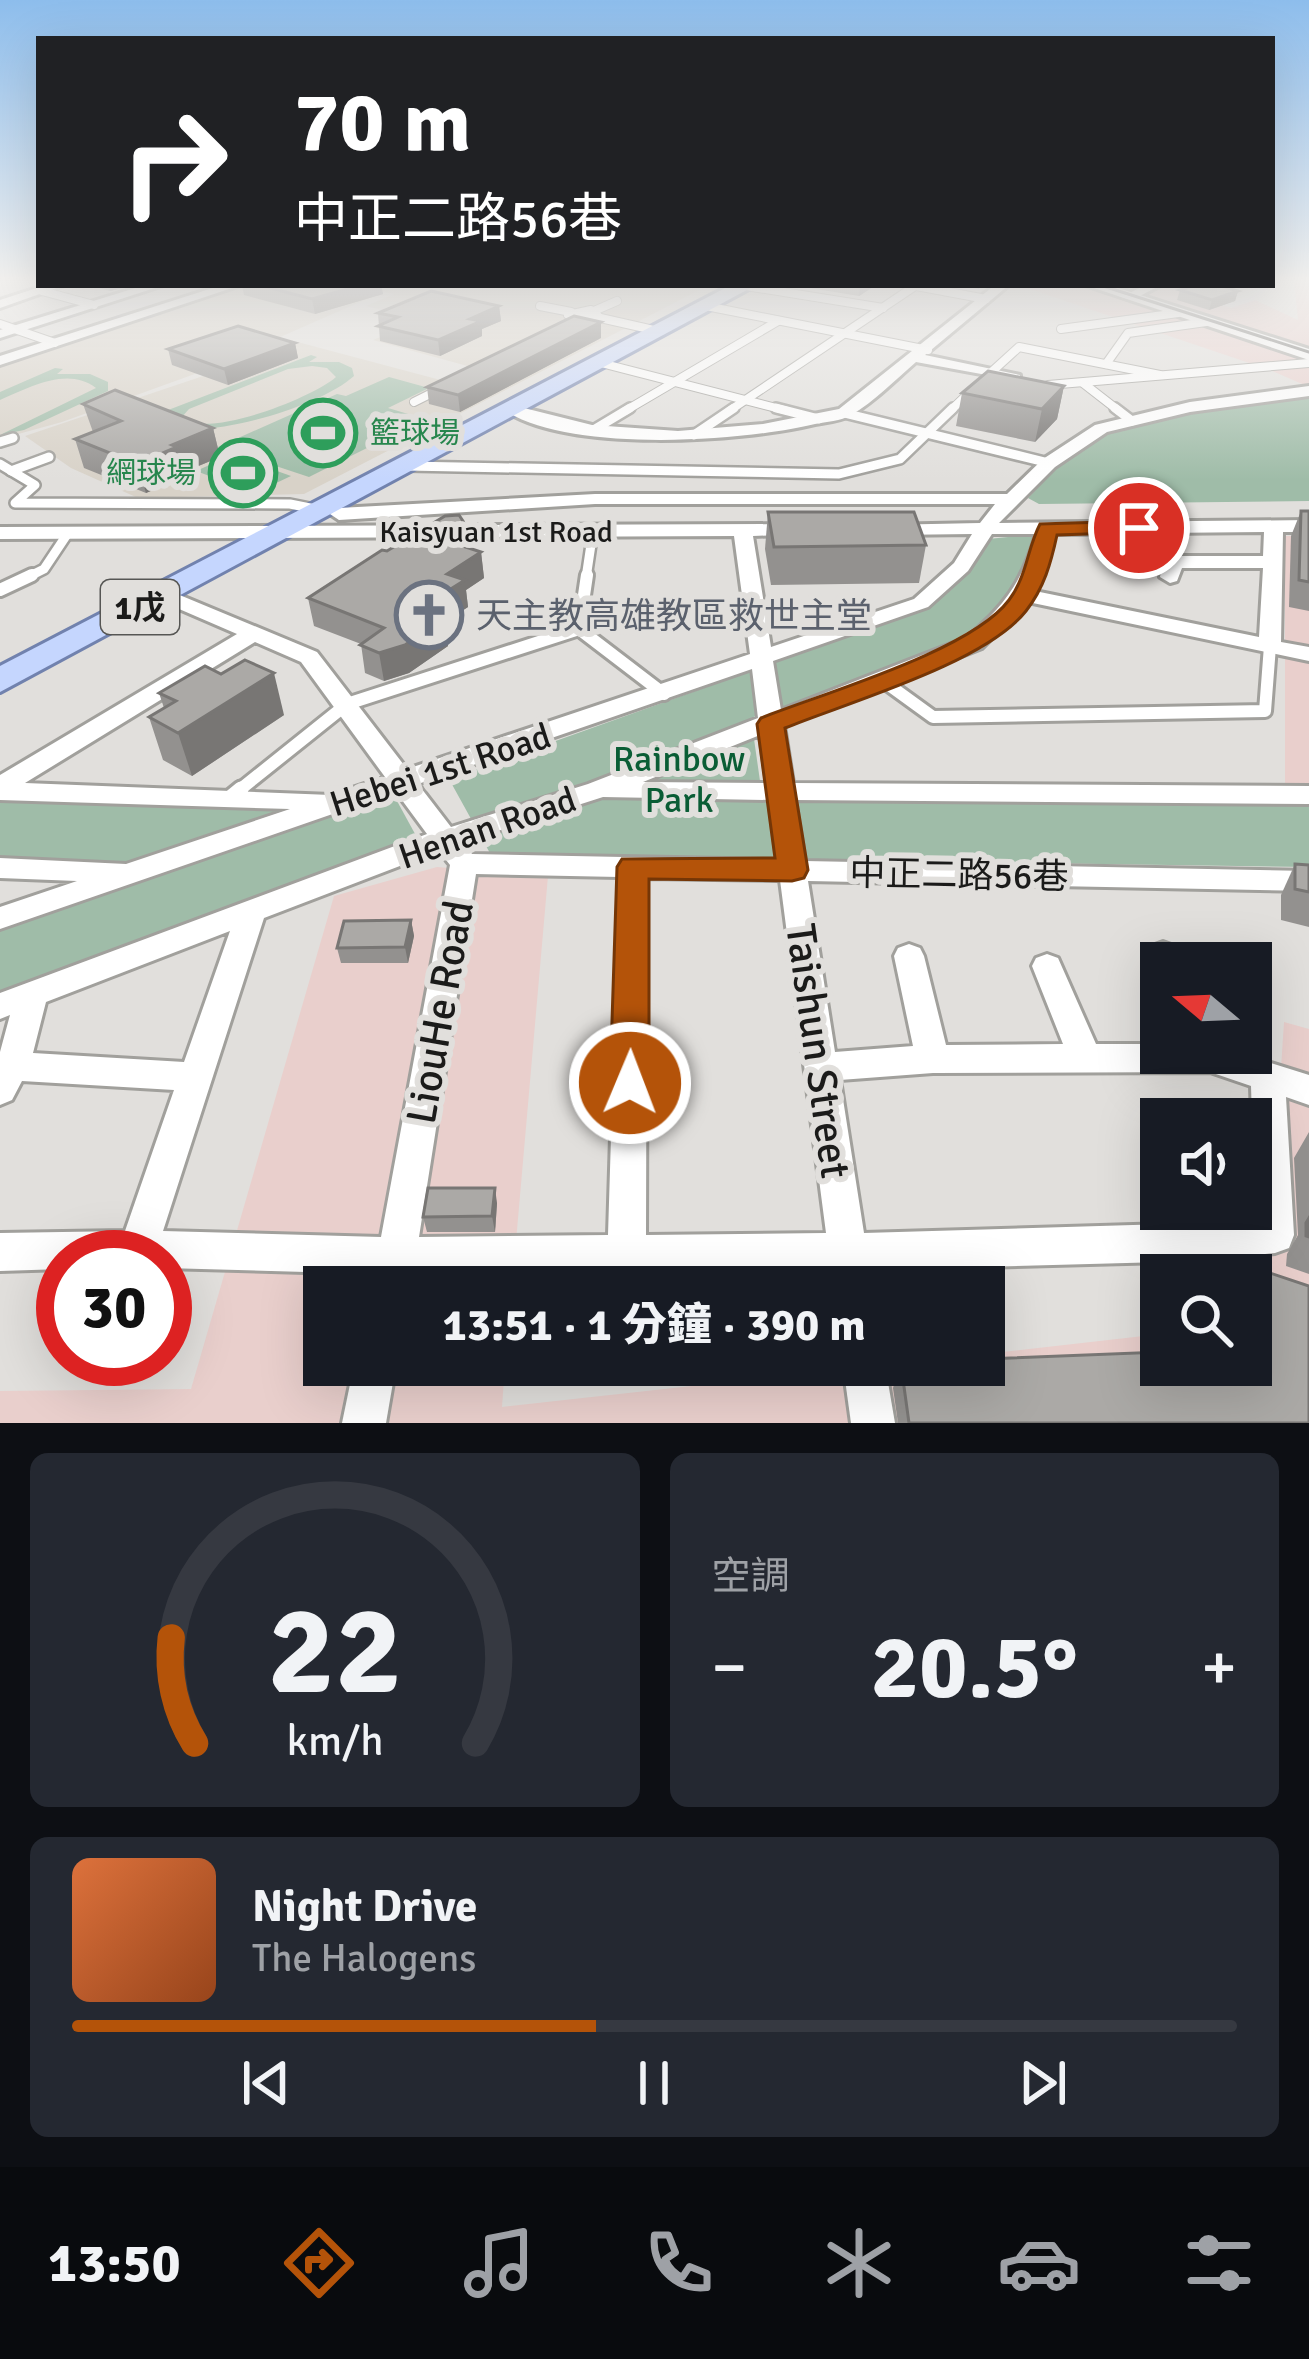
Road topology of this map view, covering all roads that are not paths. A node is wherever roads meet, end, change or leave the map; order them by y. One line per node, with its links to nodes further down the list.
1 (45, 346): 10 (street)
2 (631, 346): 11 (main road, 1戊)
3 (734, 346): 16 (lane)
4 (826, 346): 20 (lane)
5 (895, 346): 8 (lane)
6 (932, 346): 8 (street)
7 (1118, 346): 12 (lane)
8 (923, 354): 13 (street); 23 (street)
9 (1309, 355): 14 (lane)
10 (0, 361)
11 (601, 363): 16 (lane); 22 (main road, 1戊)
12 (1106, 364): 13 (lane); 14 (lane)
13 (991, 373): 18 (street); 27 (lane)
14 (1160, 374): 17 (lane)
15 (455, 381): 21 (lane)
16 (674, 382): 20 (lane); 26 (lane)
17 (1082, 382): 18 (lane); 25 (lane)
18 (1048, 385)
19 (1309, 391): 25 (street, Hebei 1st Road)
20 (744, 400): 24 (lane); 28 (lane)
21 (414, 402)
22 (512, 410): 26 (street); 34 (main road, 1戊)
23 (844, 413): 24 (street); 27 (lane)
24 (820, 420): 28 (street)
25 (1132, 421): 32 (street, Hebei 1st Road)
26 (595, 429): 28 (street)
27 (926, 433): 32 (lane); 34 (lane)
28 (694, 435)
29 (13, 437): 30 (lane)
30 (0, 442)
31 (49, 457): 35 (lane)
32 (1049, 463): 36 (street, Hebei 1st Road)
33 (0, 464): 35 (lane)
34 (407, 466): 37 (main road, 1戊)
35 (11, 471): 37 (lane)
36 (1013, 499): 37 (street); 41 (street, Hebei 1st Road)
37 (330, 512): 47 (main road, 1戊)
38 (1274, 526): 39 (street); 40 (street); 49 (street)
39 (1309, 526)
40 (1048, 528): 41 (street); 53 (street, Henan Road)
41 (989, 529): 44 (street); 58 (street, Hebei 1st Road)
42 (743, 530): 43 (street, Kaisyuan 1st Road); 45 (street, Kaisyuan 1st Road); 58 (street, Taishun Street)
43 (810, 530)
44 (877, 530)
45 (592, 531): 47 (street, Kaisyuan 1st Road); 54 (lane)
46 (68, 532): 47 (street, Kaisyuan 1st Road); 48 (street, Kaisyuan 1st Road); 51 (lane)
47 (280, 532): 52 (main road, 1戊)
48 (0, 533)
49 (1274, 562): 50 (street); 56 (street)
50 (1170, 577)
51 (0, 590)
52 (163, 595): 55 (street, LiouHe Road); 60 (main road, 1戊)
53 (1024, 595): 56 (street); 59 (street, Henan Road)
54 (579, 628): 61 (lane); 62 (lane)
55 (254, 633): 62 (street, LiouHe Road); 65 (street)
56 (1270, 646): 57 (street); 59 (lane)
57 (1309, 654)
58 (762, 658): 61 (street, Hebei 1st Road); 63 (street, Taishun Street)
59 (882, 680): 63 (street, Henan Road)
60 (0, 681)
61 (664, 694): 64 (street, Hebei 1st Road)
62 (347, 704): 64 (street, LiouHe Road); 69 (lane)
63 (771, 724): 66 (street, Henan Road); 67 (street, Taishun Street)
64 (408, 782): 70 (street, Hebei 1st Road); 71 (street, LiouHe Road)
65 (0, 789): 69 (street)
66 (596, 790): 67 (street); 71 (street, Henan Road)
67 (781, 791): 68 (street); 75 (street, Taishun Street)
68 (1309, 795)
69 (230, 798): 70 (street)
70 (336, 802): 76 (street, Hebei 1st Road)
71 (448, 837): 72 (street, LiouHe Road); 78 (street, Henan Road)
72 (464, 864): 73 (street, 中正二路56巷); 99 (street, LiouHe Road)
73 (633, 867): 75 (street, 中正二路56巷); 97 (street)
74 (0, 868): 76 (street)
75 (792, 870): 77 (street, 中正二路56巷); 87 (street, Taishun Street)
76 (133, 872): 79 (street, Hebei 1st Road)
77 (1309, 881)
78 (250, 912): 82 (street, Henan Road); 89 (street)
79 (0, 919)
80 (909, 956): 85 (street)
81 (1047, 966): 86 (street)
82 (32, 994): 83 (street, Henan Road); 90 (street)
83 (0, 1006)
84 (1140, 1058): 86 (street)
85 (933, 1059): 86 (street); 87 (street)
86 (1085, 1059)
87 (821, 1067): 102 (street, Taishun Street)
88 (1257, 1074): 91 (street)
89 (195, 1077): 90 (street); 93 (street)
90 (6, 1078)
91 (1268, 1078): 92 (street); 103 (street)
92 (1309, 1090)
93 (144, 1230)
94 (36, 1251): 95 (street)
95 (0, 1252)
96 (192, 1254): 98 (street)
97 (627, 1255): 100 (street); 101 (street)
98 (327, 1266)
99 (395, 1266)
100 (476, 1266)
101 (791, 1266)
102 (849, 1266)
103 (900, 1266)
104 (371, 1386): 106 (street)
105 (867, 1386): 107 (street)
106 (364, 1423)
107 (873, 1423)

